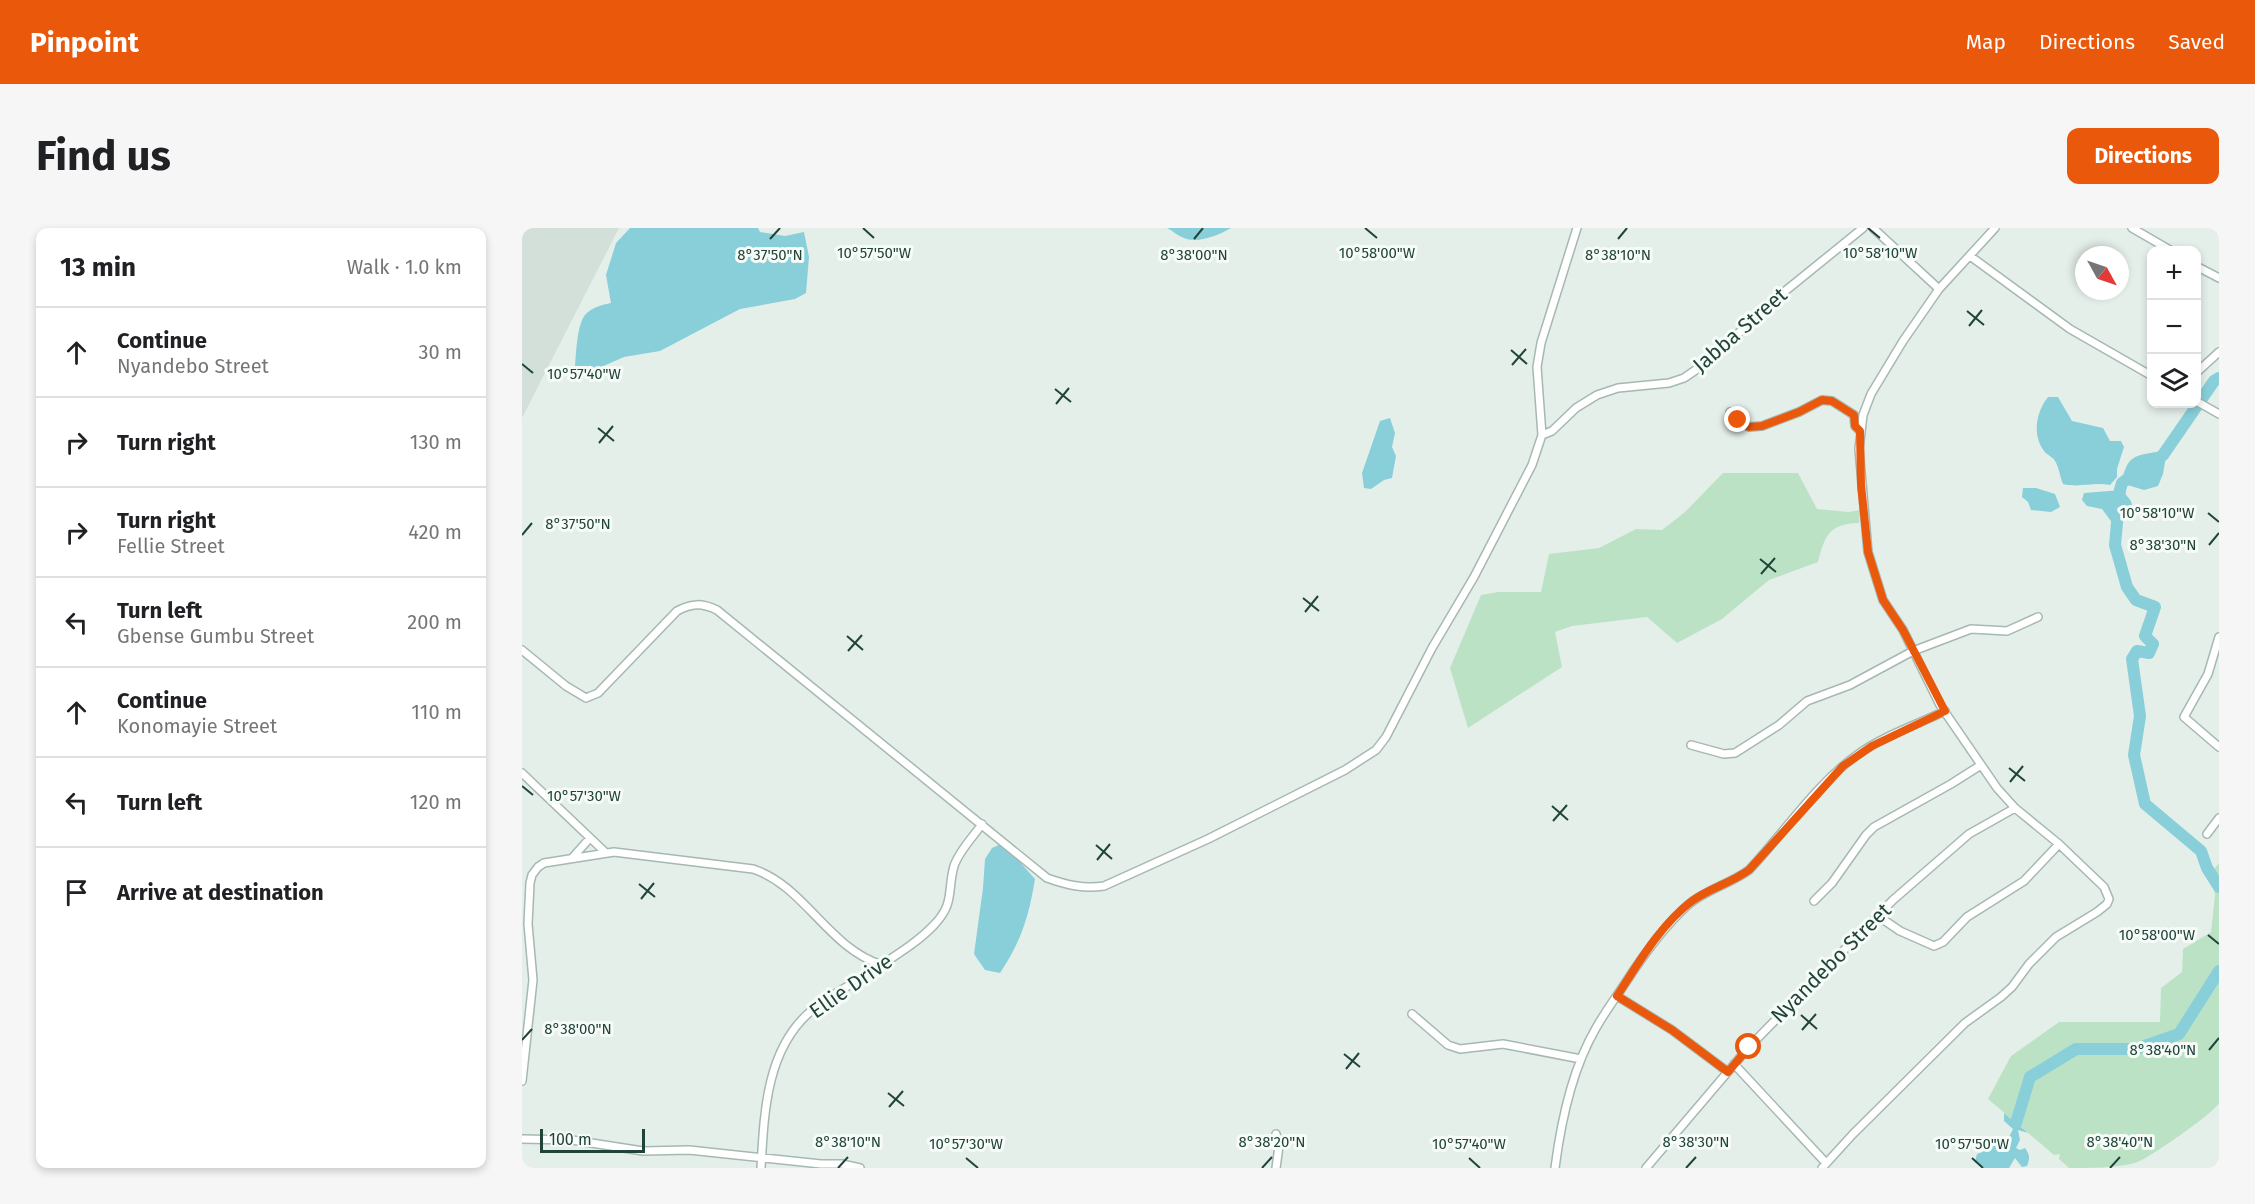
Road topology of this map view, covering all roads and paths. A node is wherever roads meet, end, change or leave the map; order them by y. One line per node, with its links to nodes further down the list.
1 (1577, 228): 18 (street)
2 (1863, 228): 18 (street, Jabba Street)
3 (1873, 228): 10 (street)
4 (1995, 228): 7 (street)
5 (2132, 228): 6 (street)
6 (2163, 246)
7 (1970, 256): 10 (street); 13 (street)
8 (2201, 269): 9 (street)
9 (2219, 278)
10 (1939, 289): 17 (street)
11 (2219, 352): 12 (street)
12 (2201, 369)
13 (2147, 374)
14 (2201, 404): 16 (street)
15 (1730, 412): 17 (street)
16 (2219, 414)
17 (1860, 431): 23 (street)
18 (1542, 435): 31 (street)
19 (2038, 617): 23 (street)
20 (2219, 637): 21 (street)
21 (2218, 649): 26 (street)
22 (522, 650): 31 (street)
23 (1913, 651): 24 (street); 25 (street)
24 (1945, 711): 27 (street); 40 (street)
25 (1691, 745)
26 (2219, 747)
27 (1982, 765): 29 (street); 37 (street)
28 (522, 773): 33 (street)
29 (2015, 808): 34 (street); 38 (street, Nyandebo Street)
30 (2219, 818): 32 (street)
31 (982, 824): 39 (street, Ellie Drive)
32 (2207, 834)
33 (590, 838): 35 (street); 36 (street)
34 (2059, 844): 38 (street); 49 (street)
35 (604, 852): 36 (street); 39 (street)
36 (573, 857): 45 (street)
37 (1814, 901)
38 (1878, 916): 43 (street, Nyandebo Street)
39 (882, 965): 48 (street, Ellie Drive)
40 (1617, 996): 42 (street); 44 (street)
41 (1412, 1014): 42 (street)
42 (1581, 1059): 53 (street)
43 (1734, 1064): 44 (street, Nyandebo Street); 49 (street)
44 (1728, 1072): 54 (street, Nyandebo Street)
45 (522, 1081)
46 (1276, 1134): 52 (street)
47 (522, 1139): 48 (street)
48 (761, 1158): 50 (street, Ellie Drive); 51 (street)
49 (1824, 1166)
50 (761, 1168)
51 (860, 1168)
52 (1276, 1168)
53 (1555, 1168)
54 (1646, 1168)

